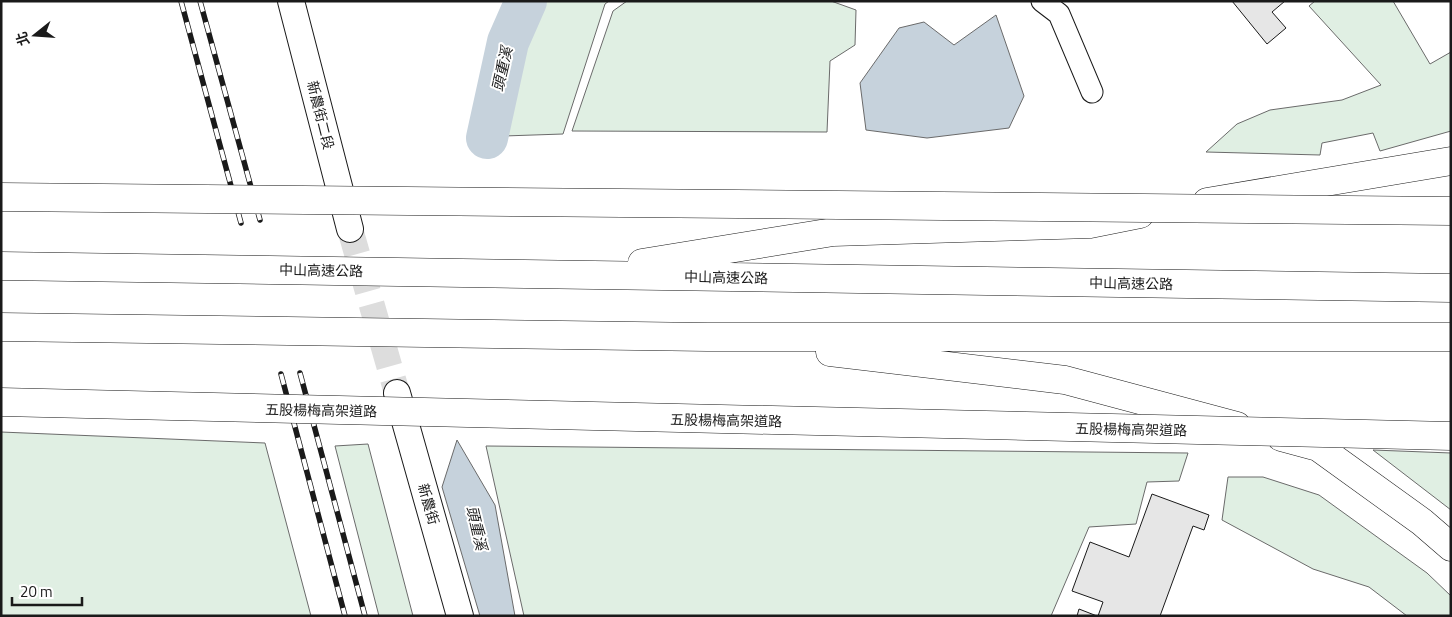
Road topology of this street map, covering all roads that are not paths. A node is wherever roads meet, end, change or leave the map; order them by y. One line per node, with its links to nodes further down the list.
1 (291, 1): 7 (street, 新農街二段)
2 (1042, 1): 3 (street)
3 (1092, 92)
4 (1451, 161): 9 (highway)
5 (1, 197): 6 (highway, bridge)
6 (1451, 211)
7 (350, 229)
8 (1, 266): 9 (highway, 中山高速公路)
9 (571, 274): 10 (highway, 中山高速公路)
10 (1451, 288)
11 (1, 327): 12 (highway)
12 (707, 337): 13 (highway); 17 (highway)
13 (1451, 337)
14 (397, 393): 18 (street, 新農街)
15 (1, 402): 16 (highway, 五股楊梅高架道路, bridge)
16 (1451, 436)
17 (1451, 547)
18 (460, 616)

